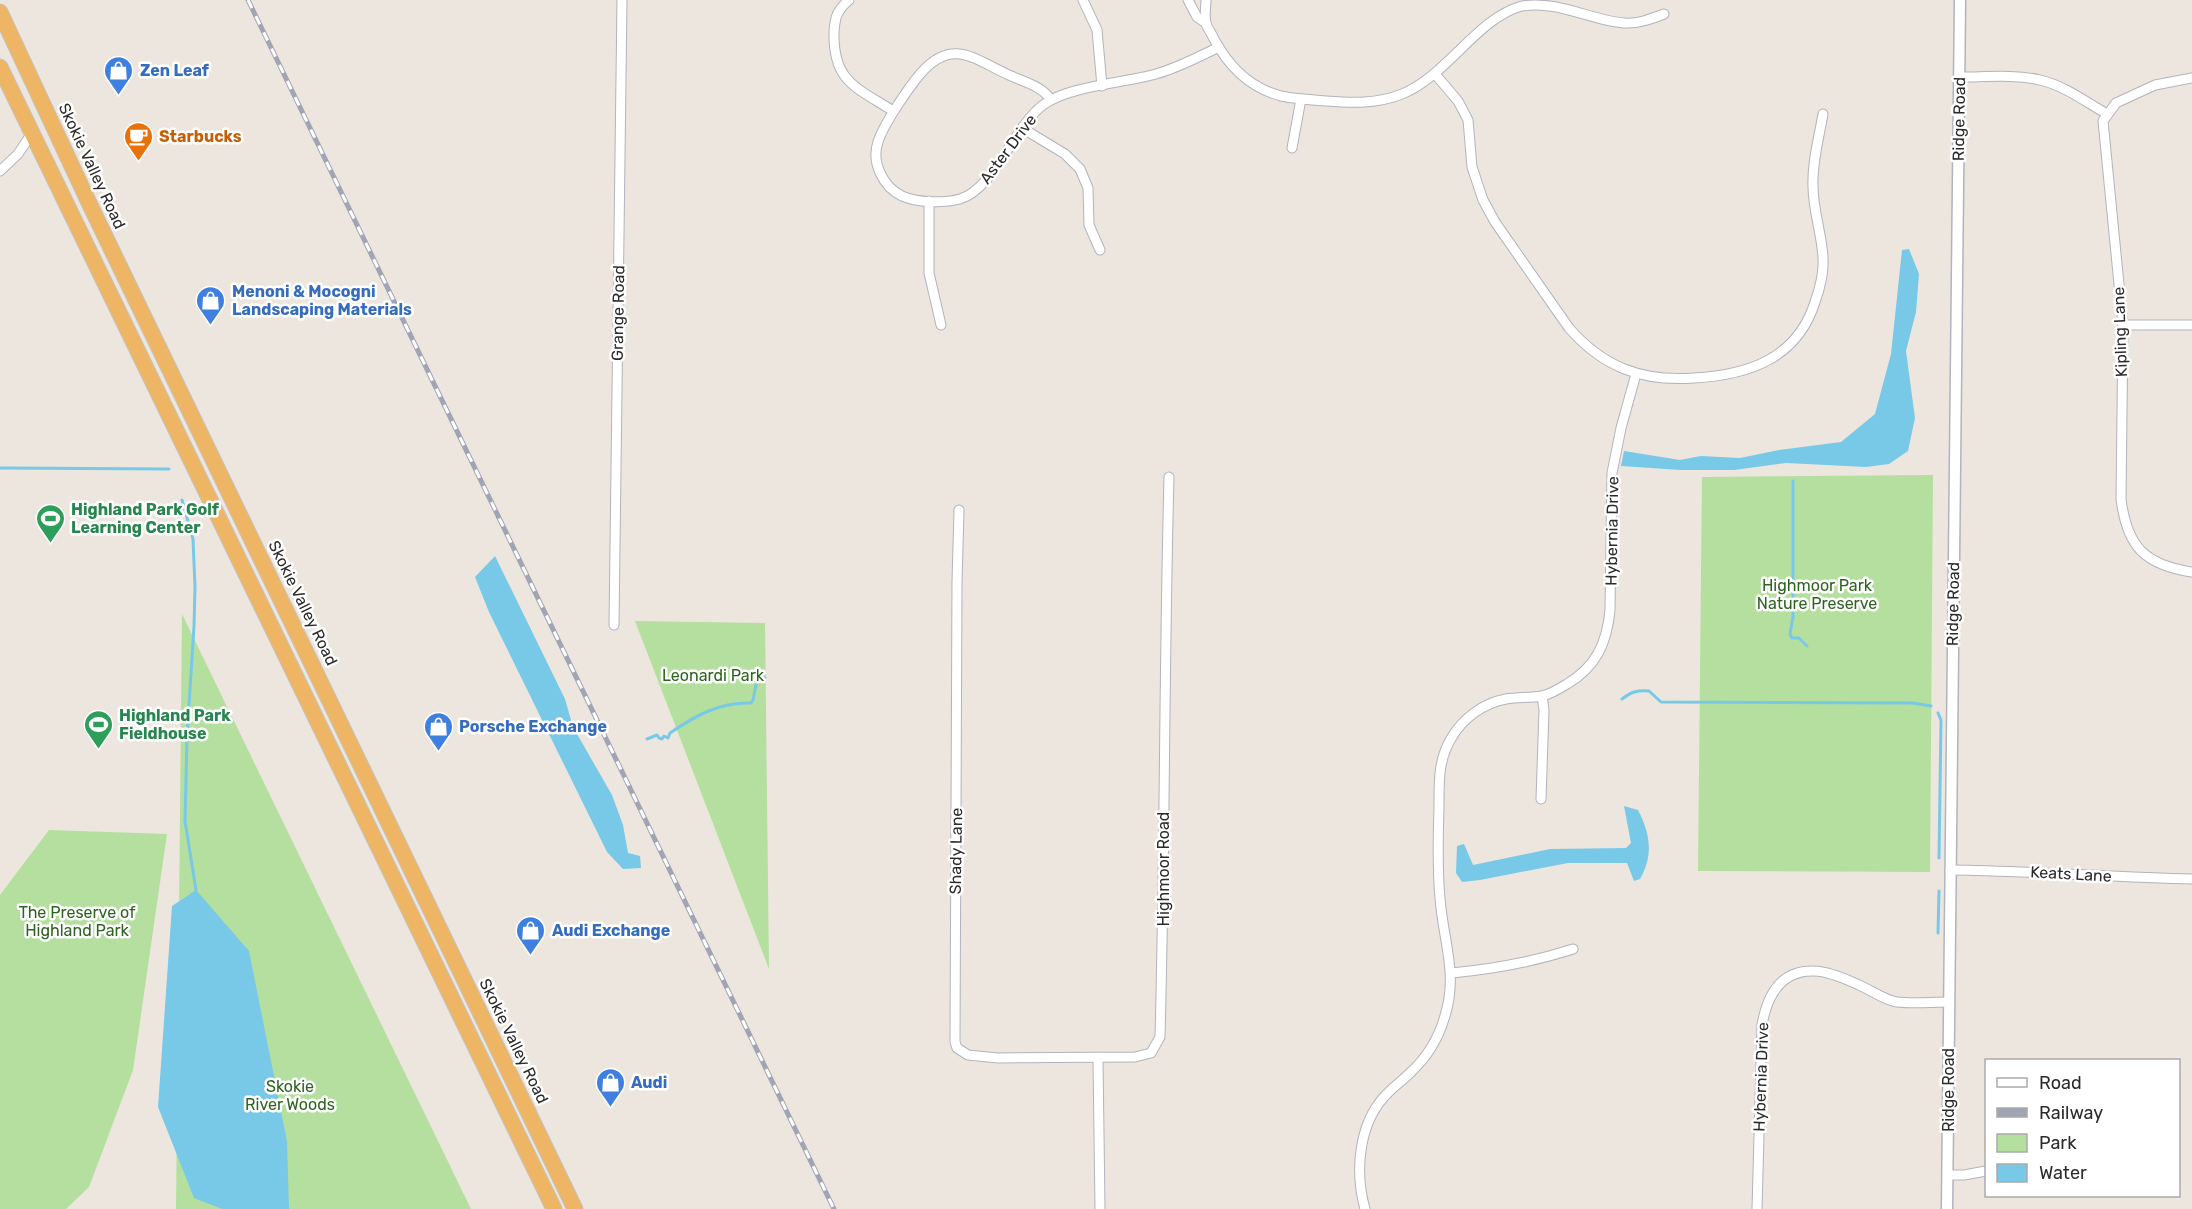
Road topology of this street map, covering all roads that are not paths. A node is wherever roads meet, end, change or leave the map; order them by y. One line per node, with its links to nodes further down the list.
1 (622, 0): 34 (street, Grange Road)
2 (849, 0): 18 (street)
3 (1083, 0): 15 (street)
4 (1188, 0): 9 (street)
5 (1206, 0): 9 (street)
6 (1960, 0): 13 (street, Ridge Road)
7 (0, 12): 48 (highway, Skokie Valley Road)
8 (1664, 14): 12 (street)
9 (1206, 23): 10 (street)
10 (1219, 47): 15 (street, Aster Drive); 16 (street)
11 (0, 67): 22 (highway)
12 (1435, 75): 16 (street); 30 (street)
13 (1960, 77): 20 (street); 37 (street, Ridge Road)
14 (2192, 78): 20 (street)
15 (1102, 86): 17 (street, Aster Drive)
16 (1301, 99): 23 (street)
17 (1051, 100): 18 (street, Aster Drive); 21 (street, Aster Drive)
18 (894, 111): 25 (street, Aster Drive)
19 (1823, 114): 30 (street)
20 (2107, 114): 27 (street, Kipling Lane)
21 (1022, 128): 25 (street, Aster Drive); 26 (street)
22 (32, 133): 24 (street); 43 (highway)
23 (1292, 148)
24 (0, 171)
25 (929, 201): 29 (street)
26 (1100, 250)
27 (2123, 325): 28 (street); 33 (street, Kipling Lane)
28 (2192, 325)
29 (941, 326)
30 (1636, 374): 35 (street, Hybernia Drive)
31 (1169, 477): 42 (street, Highmoor Road)
32 (959, 510): 42 (street, Shady Lane)
33 (2192, 572)
34 (614, 625)
35 (1542, 696): 36 (street); 40 (street, Hybernia Drive)
36 (1541, 799)
37 (1950, 870): 38 (street, Keats Lane); 41 (street, Ridge Road)
38 (2192, 879)
39 (1573, 949): 40 (street)
40 (1452, 973): 50 (street, Hybernia Drive)
41 (1948, 1002): 45 (street, Ridge Road); 51 (street, Hybernia Drive)
42 (1098, 1059): 49 (street)
43 (508, 1114): 46 (highway); 47 (highway)
44 (1985, 1171): 45 (street)
45 (1948, 1175): 52 (street, Ridge Road)
46 (546, 1209)
47 (554, 1209)
48 (575, 1209)
49 (1100, 1209)
50 (1365, 1209)
51 (1757, 1209)
52 (1947, 1209)

